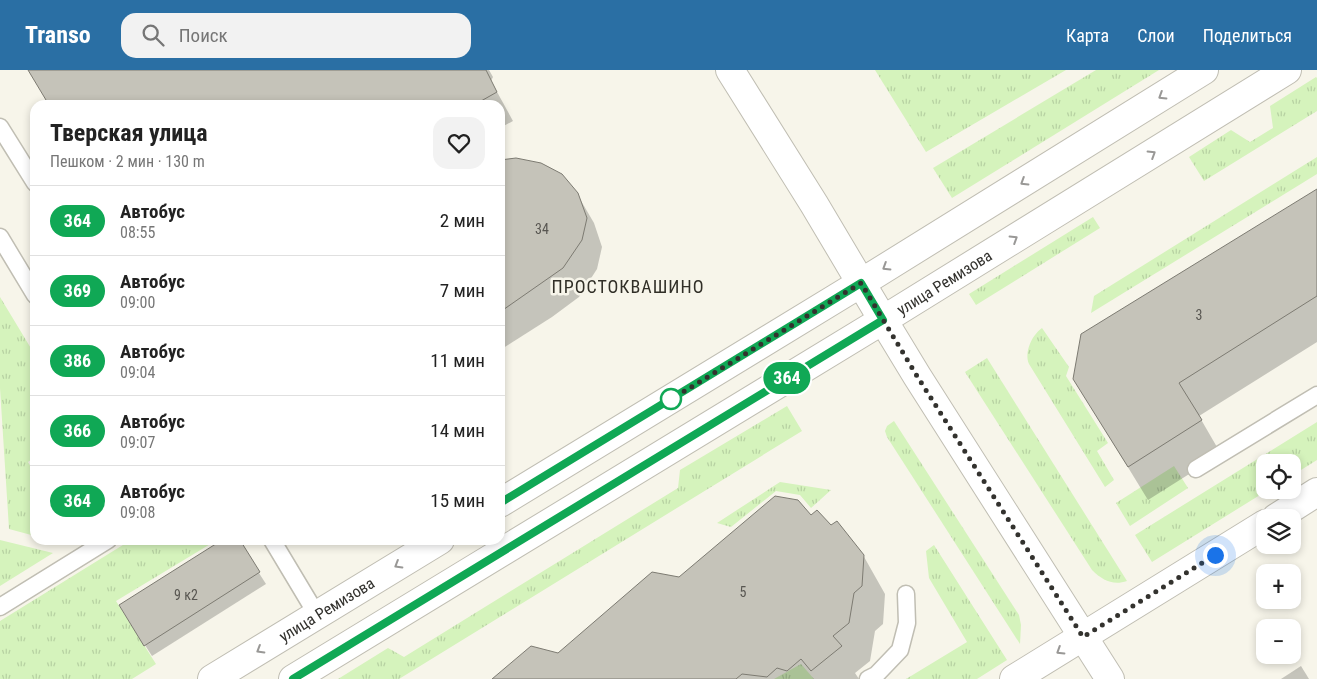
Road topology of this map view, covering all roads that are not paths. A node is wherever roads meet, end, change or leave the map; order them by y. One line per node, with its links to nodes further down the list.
1 (730, 70): 7 (street)
2 (1204, 70): 7 (street, one-way to 7)
3 (1287, 70): 9 (street, улица Ремизова, one-way to 3)
4 (0, 127): 5 (lane)
5 (30, 175)
6 (0, 237): 8 (lane)
7 (861, 283): 9 (street); 13 (street)
8 (30, 287)
9 (883, 320): 22 (street); 24 (street, улица Ремизова)
10 (1317, 395): 11 (lane)
11 (1196, 469)
12 (1317, 492): 14 (street)
13 (505, 500)
14 (1290, 509)
15 (1256, 530): 22 (street)
16 (100, 545): 20 (lane)
17 (275, 545): 21 (lane)
18 (432, 545): 21 (street, улица Ремизова, one-way to 21)
19 (906, 594): 25 (lane)
20 (0, 607)
21 (317, 615): 23 (street, улица Ремизова, one-way to 23)
22 (1083, 637): 26 (street, one-way to 26); 27 (street)
23 (212, 679)
24 (293, 679)
25 (868, 679)
26 (1014, 679)
27 (1110, 679)

